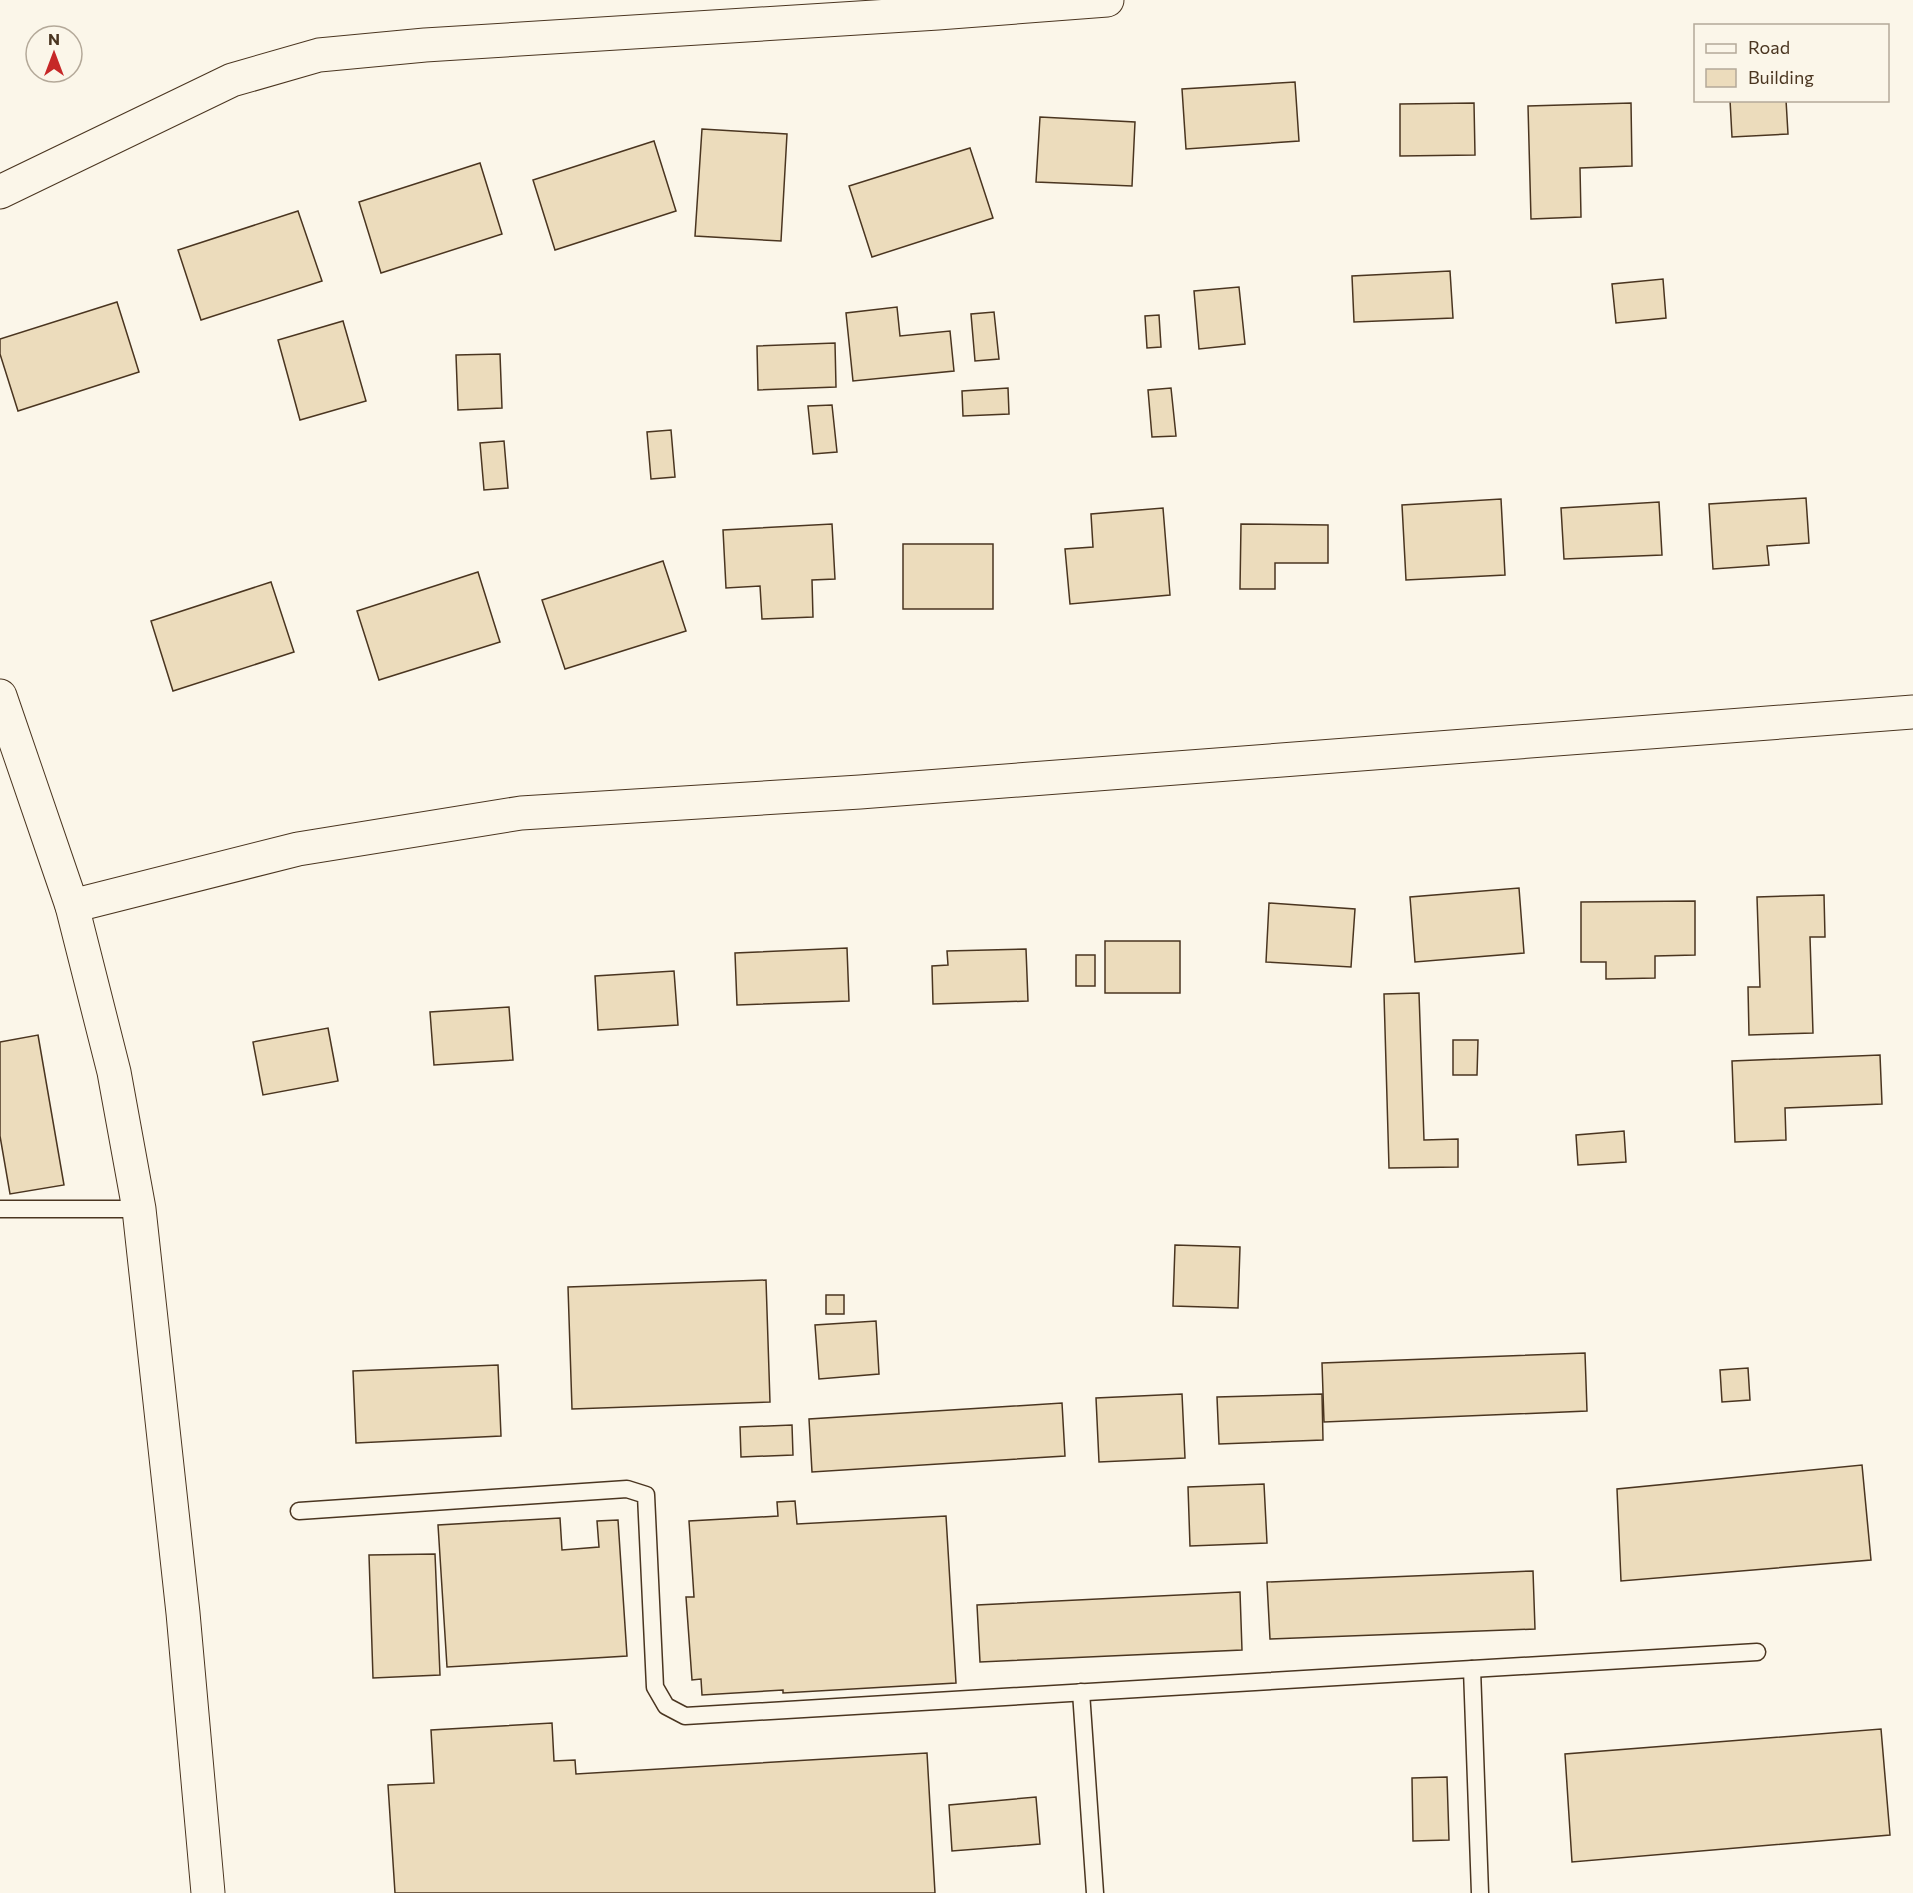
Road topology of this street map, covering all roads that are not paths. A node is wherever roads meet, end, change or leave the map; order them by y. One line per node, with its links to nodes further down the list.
1 (1107, 0): 2 (street)
2 (0, 192)
3 (0, 696): 5 (street)
4 (1913, 712): 5 (street)
5 (72, 906): 7 (street)
6 (0, 1209): 7 (lane)
7 (139, 1209): 12 (street)
8 (299, 1511): 11 (lane)
9 (1757, 1652): 10 (lane)
10 (1472, 1669): 11 (lane); 14 (lane)
11 (1081, 1692): 13 (lane)
12 (208, 1893)
13 (1095, 1893)
14 (1480, 1893)

